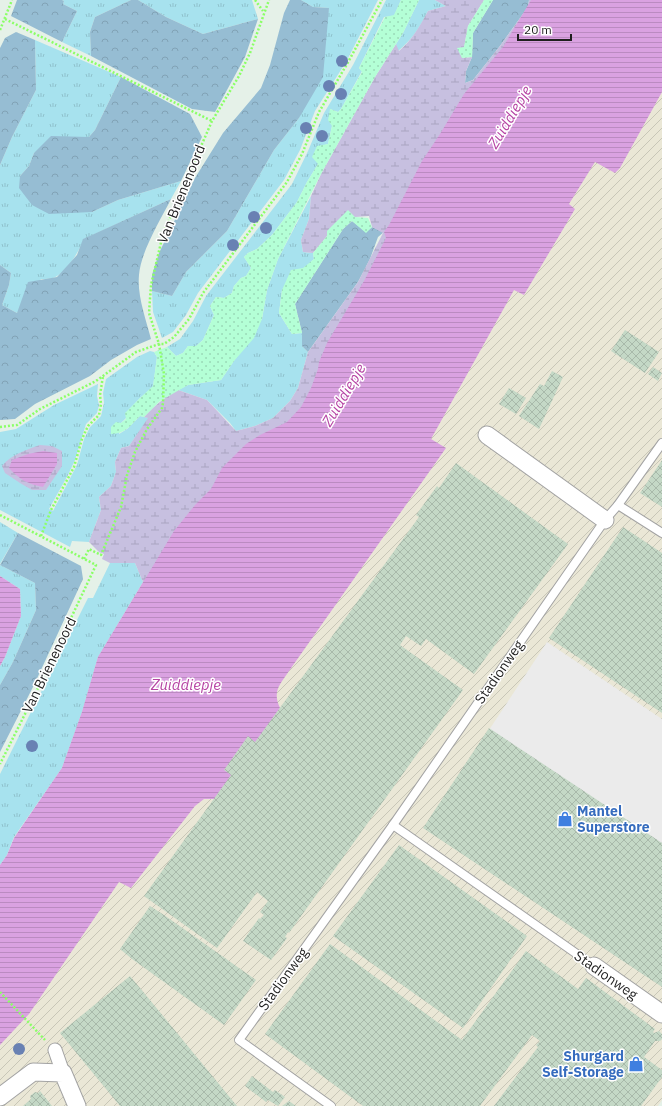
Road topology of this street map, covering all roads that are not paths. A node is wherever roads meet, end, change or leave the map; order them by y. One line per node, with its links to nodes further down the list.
1 (487, 436): 4 (street)
2 (662, 442): 3 (lane, Stadionweg)
3 (618, 504): 4 (lane, Stadionweg); 5 (lane)
4 (605, 520): 6 (lane, Stadionweg)
5 (662, 533)
6 (393, 825): 7 (lane, Stadionweg); 13 (lane, Stadionweg)
7 (594, 966): 8 (street, Stadionweg)
8 (662, 1014)
9 (55, 1050): 10 (street)
10 (63, 1073): 11 (street); 12 (street)
11 (0, 1097)
12 (78, 1106)
13 (331, 1106)

